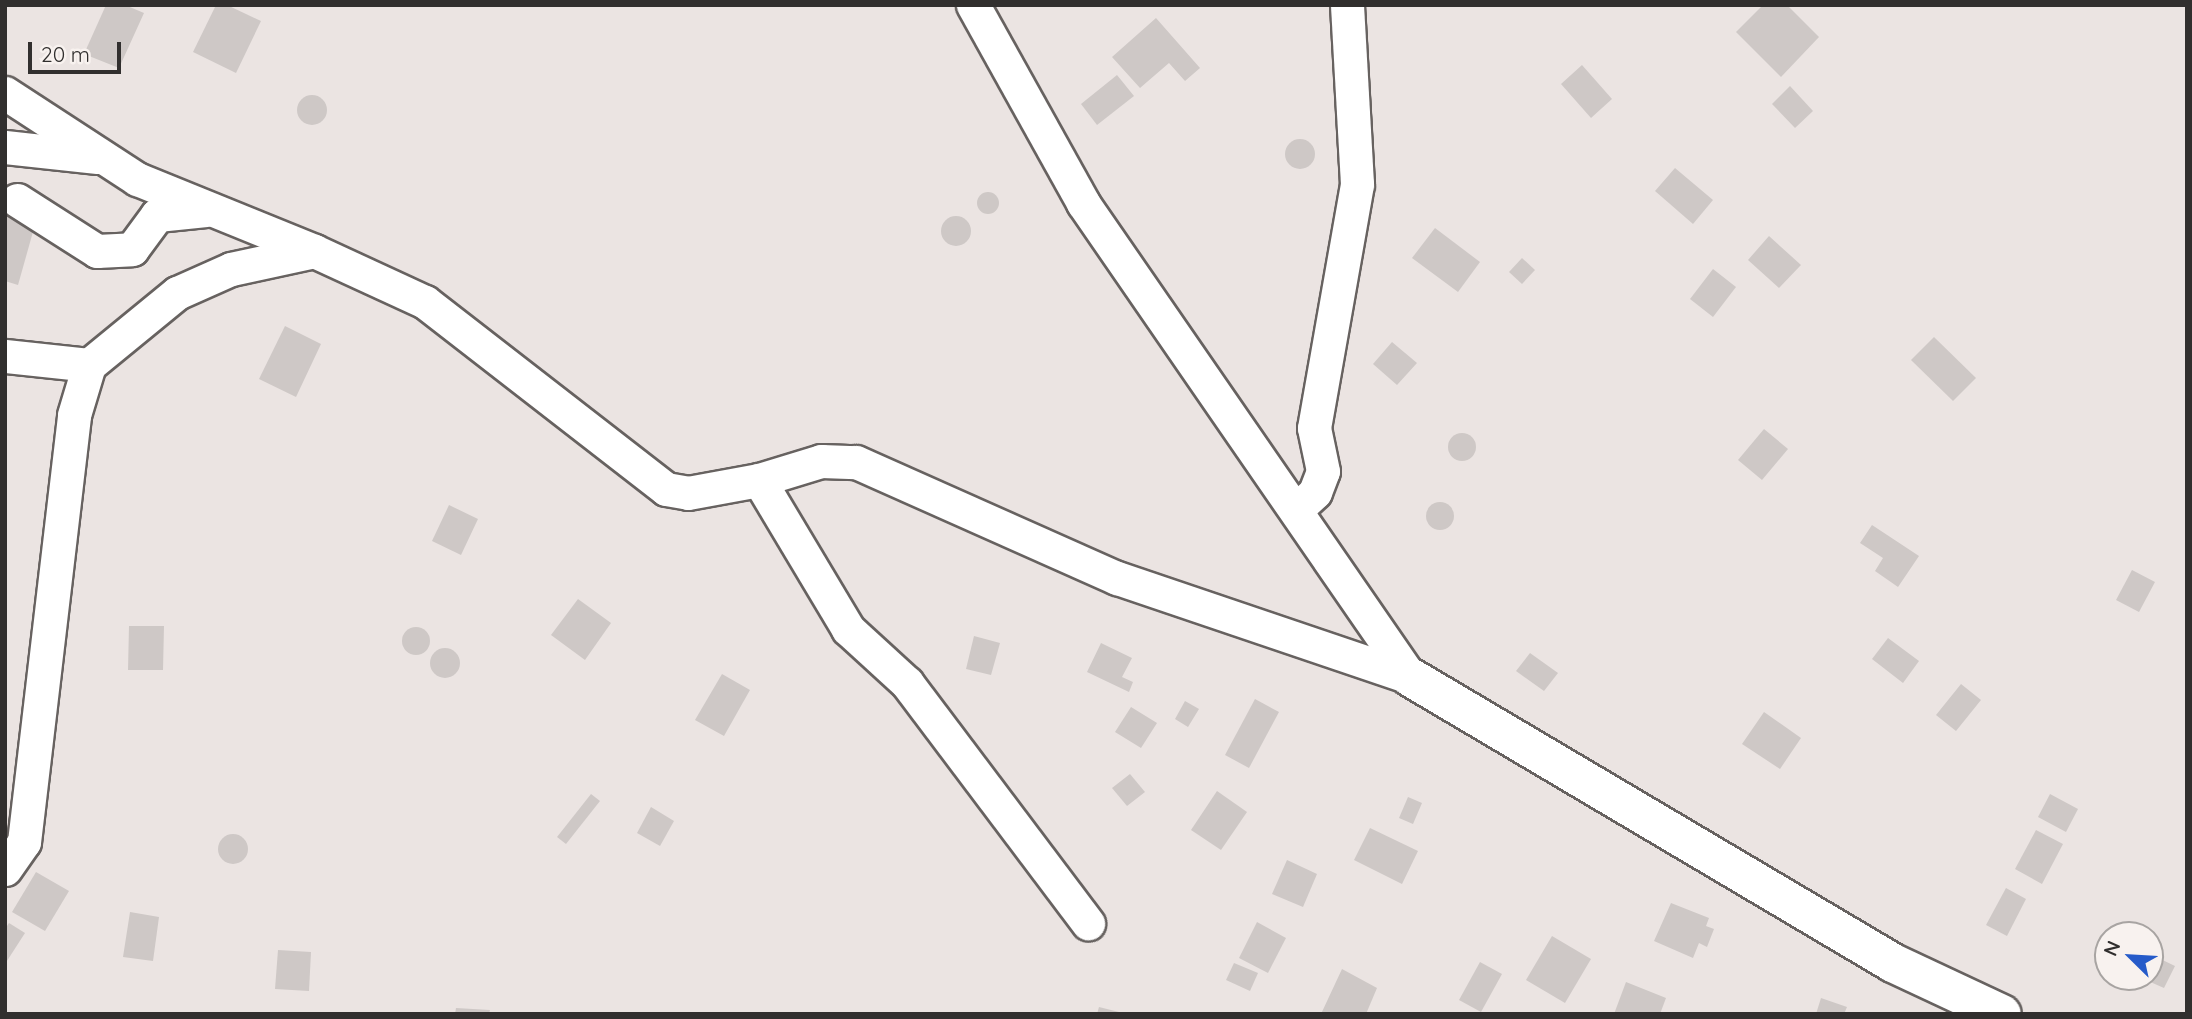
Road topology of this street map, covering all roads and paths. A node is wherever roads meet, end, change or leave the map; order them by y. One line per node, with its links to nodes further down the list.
1 (973, 5): 12 (street)
2 (1347, 5): 12 (street)
3 (5, 93): 5 (street)
4 (5, 147): 5 (street)
5 (100, 158): 7 (street)
6 (17, 200): 7 (street)
7 (209, 209): 8 (street)
8 (314, 251): 10 (street); 11 (street)
9 (5, 356): 10 (street)
10 (89, 365): 14 (street)
11 (758, 480): 13 (street); 15 (street)
12 (1298, 508): 13 (street)
13 (1410, 677): 16 (main road)
14 (5, 869)
15 (1088, 923)
16 (2002, 1014)

